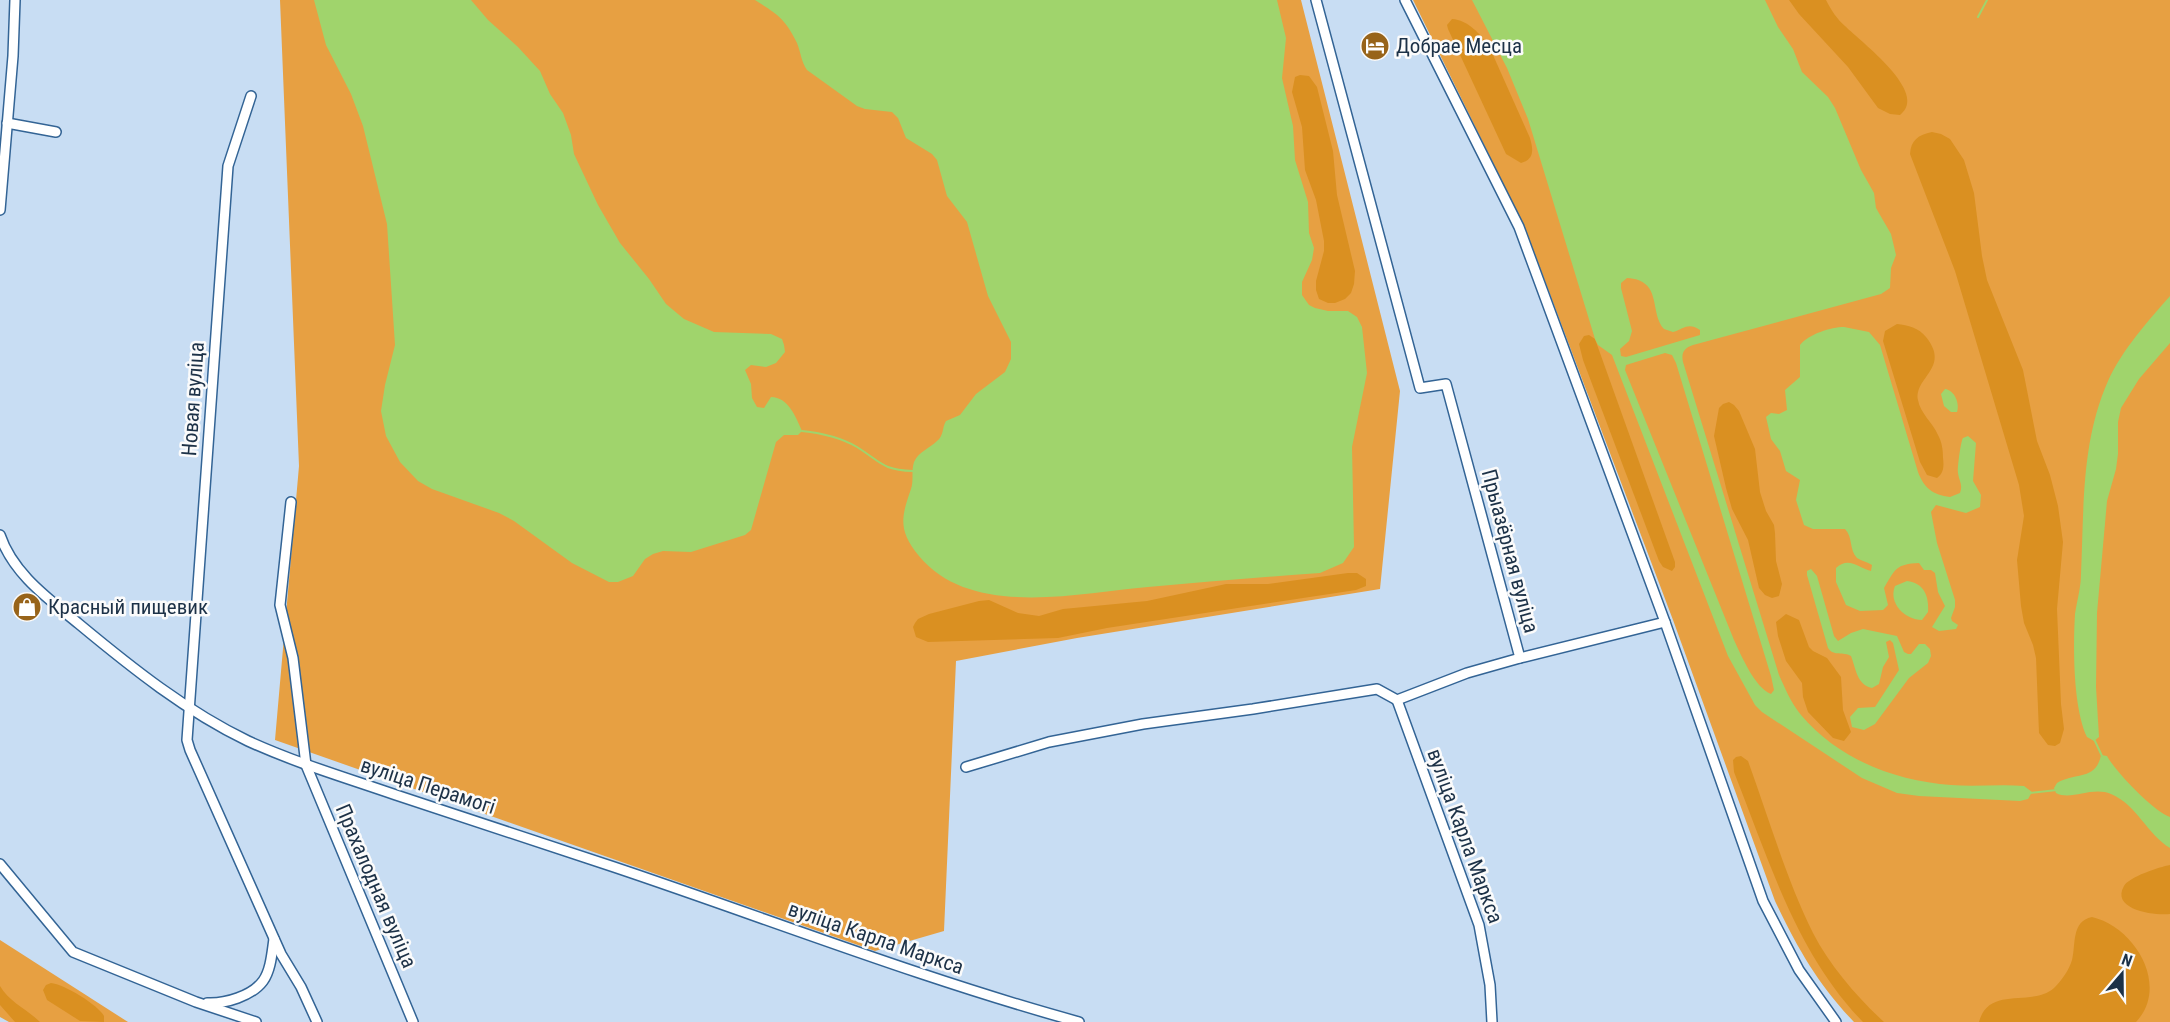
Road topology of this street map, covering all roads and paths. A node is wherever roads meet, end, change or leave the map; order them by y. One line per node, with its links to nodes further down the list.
1 (15, 0): 5 (street)
2 (1316, 0): 11 (street, Прыазёрная вуліца)
3 (1405, 0): 10 (street)
4 (251, 96): 13 (street, Новая вуліца)
5 (7, 123): 6 (street); 7 (street)
6 (56, 132)
7 (0, 210)
8 (291, 502): 14 (street, Прахалодная вуліца)
9 (1, 542): 13 (street, вуліца Перамогі)
10 (1665, 622): 11 (street); 25 (street)
11 (1520, 658): 12 (street, Прыазёрная вуліца)
12 (1397, 700): 15 (street); 24 (street, вуліца Карла Маркса)
13 (189, 708): 14 (street, вуліца Перамогі); 18 (street)
14 (306, 765): 17 (street, вуліца Перамогі); 22 (street, Прахалодная вуліца)
15 (966, 767)
16 (0, 864): 19 (street)
17 (663, 884): 23 (street, вуліца Карла Маркса)
18 (274, 939): 19 (street); 21 (street)
19 (196, 1002): 20 (street)
20 (256, 1022)
21 (317, 1022)
22 (413, 1022)
23 (1079, 1022)
24 (1492, 1022)
25 (1836, 1022)

